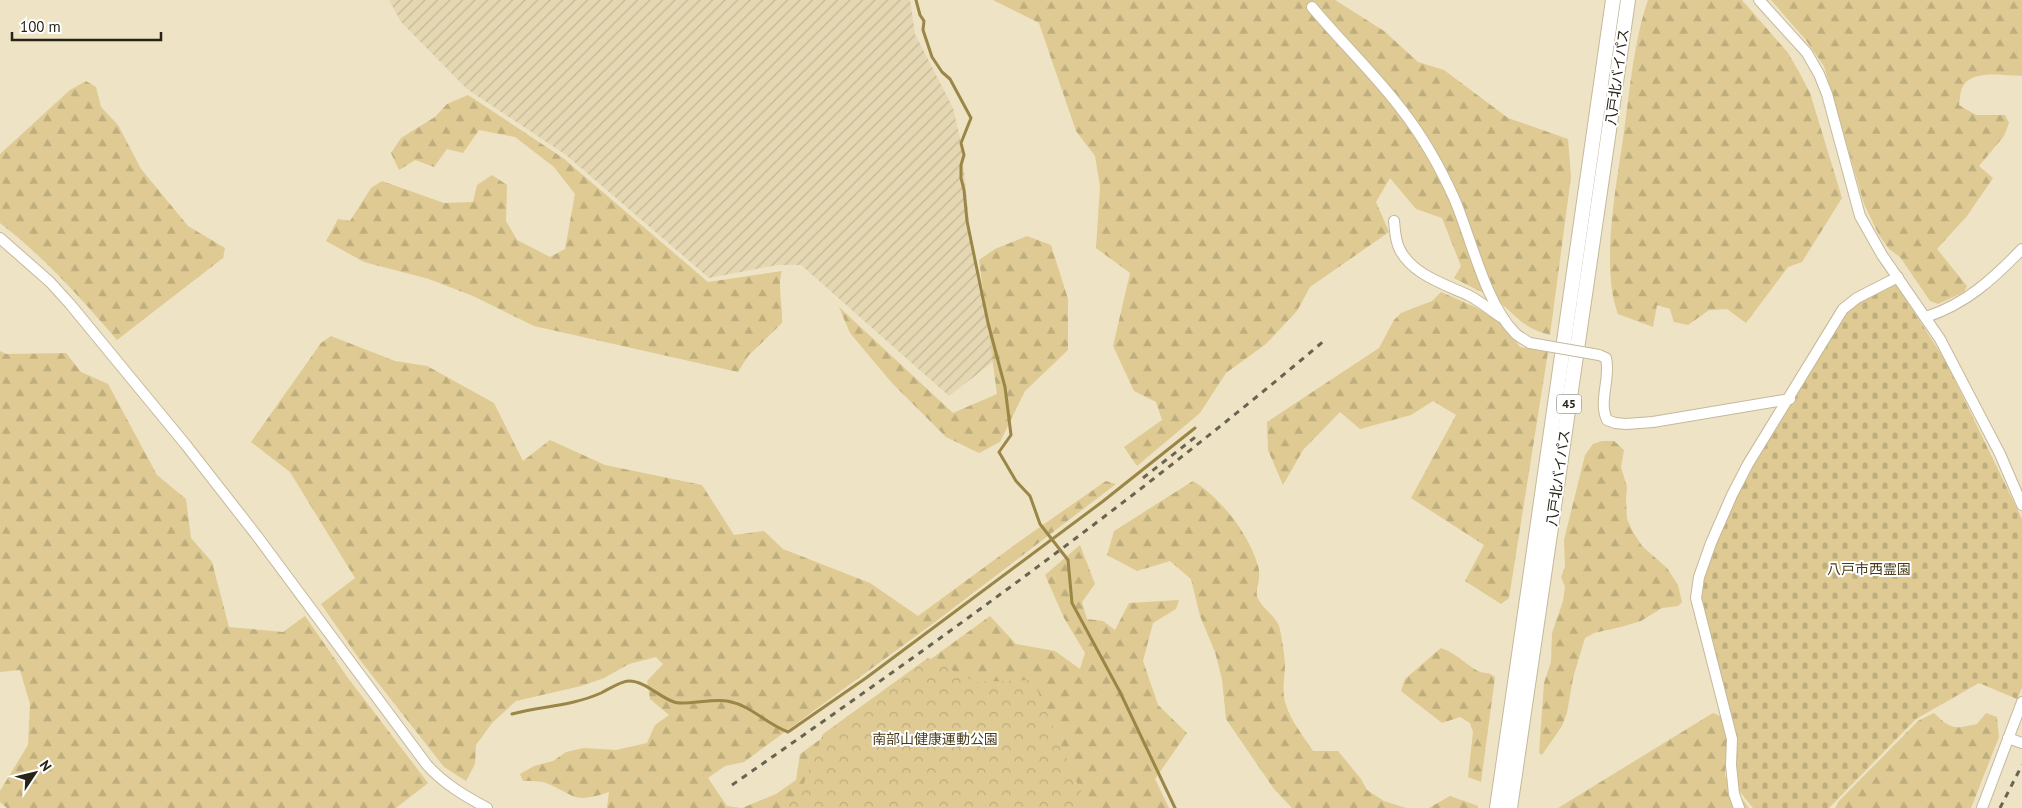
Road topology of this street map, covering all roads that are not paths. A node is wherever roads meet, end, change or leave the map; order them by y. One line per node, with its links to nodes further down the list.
1 (1613, 0): 17 (highway, 八戸北バイパス / 45)
2 (1628, 0): 18 (highway, 八戸北バイパス / 45)
3 (1759, 0): 8 (street)
4 (1312, 7): 10 (street)
5 (1394, 221): 10 (street)
6 (0, 238): 16 (street)
7 (2022, 249): 9 (street)
8 (1898, 277): 9 (street); 11 (street)
9 (1926, 317): 12 (street)
10 (1506, 321): 11 (street, bridge)
11 (1790, 399): 19 (street)
12 (2022, 505)
13 (2022, 702): 14 (street)
14 (2008, 738): 15 (street); 20 (street)
15 (2021, 743)
16 (487, 808)
17 (1497, 808)
18 (1510, 808)
19 (1739, 808)
20 (1982, 808)

